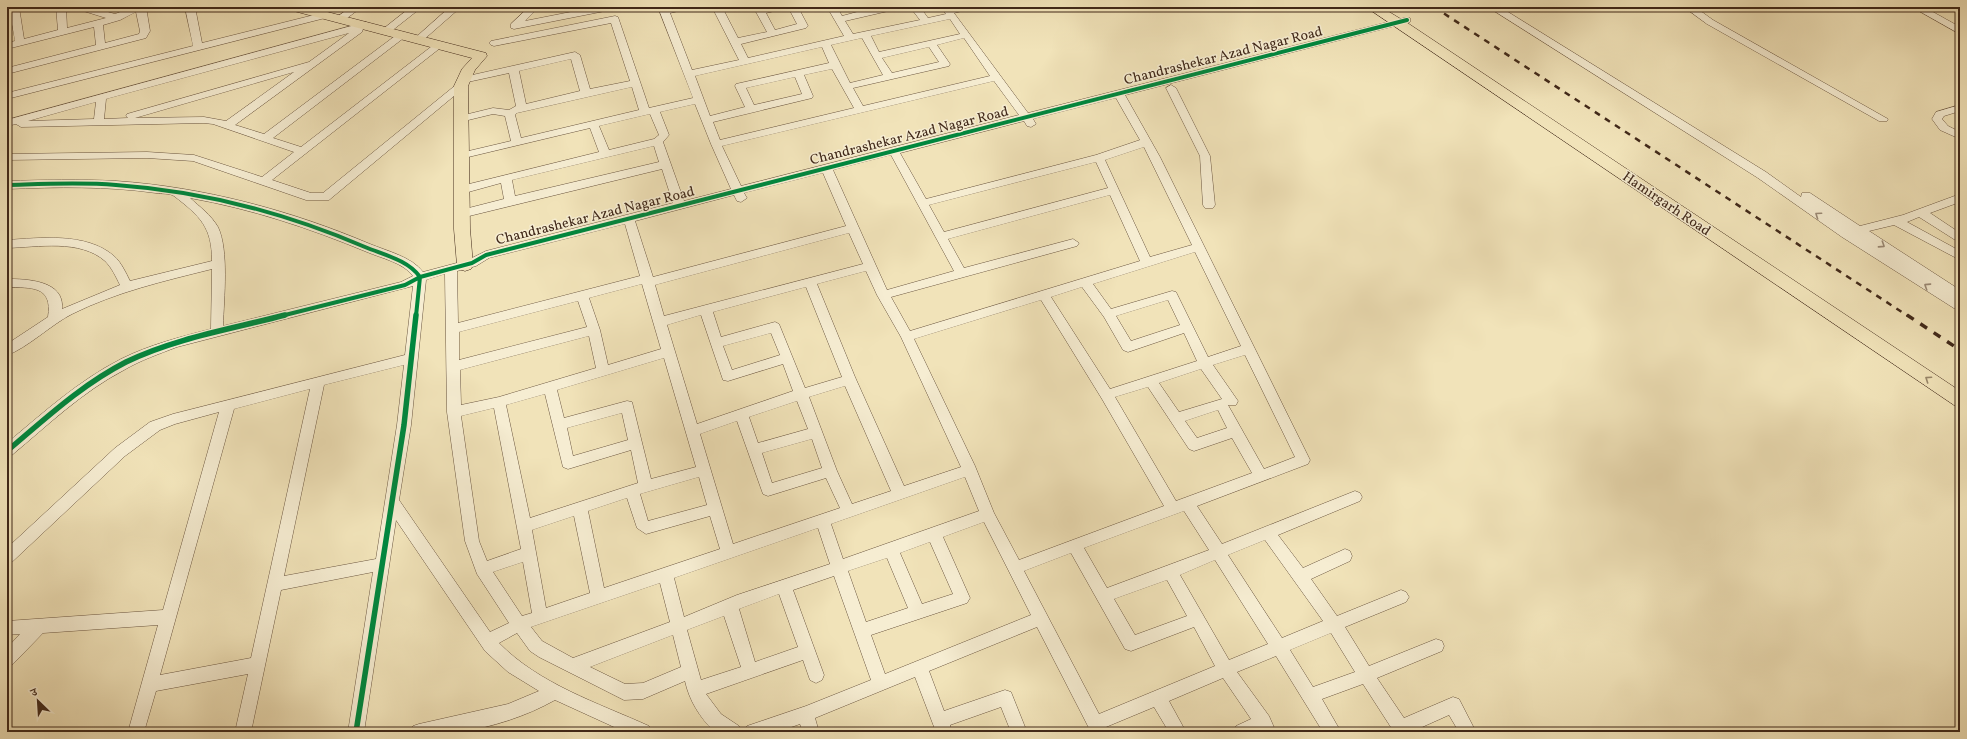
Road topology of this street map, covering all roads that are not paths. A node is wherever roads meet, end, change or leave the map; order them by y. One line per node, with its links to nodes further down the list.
1 (14, 7): 52 (street)
2 (61, 7): 43 (street)
3 (80, 7): 33 (street)
4 (190, 7): 59 (street)
5 (294, 7): 29 (main road)
6 (357, 7): 34 (street)
7 (417, 7): 42 (street)
8 (456, 7): 50 (street)
9 (534, 7): 41 (street)
10 (610, 7): 31 (street); 35 (street)
11 (684, 7): 27 (street)
12 (717, 7): 51 (street)
13 (780, 7): 45 (street)
14 (793, 7): 45 (street)
15 (832, 7): 36 (street)
16 (894, 7): 28 (street)
17 (915, 7): 37 (street)
18 (967, 7): 30 (street)
19 (1372, 7): 39 (main road, Hamirgarh Road)
20 (1387, 7): 39 (main road, Hamirgarh Road)
21 (1493, 7): 149 (street, one-way to 21)
22 (1506, 7): 126 (street)
23 (1689, 7): 87 (street)
24 (1917, 7): 32 (street)
25 (1938, 7): 32 (street)
26 (140, 8): 33 (street); 58 (street)
27 (664, 9): 68 (street)
28 (877, 9): 36 (street)
29 (317, 11): 34 (main road); 59 (street)
30 (948, 11): 37 (street); 48 (street)
31 (562, 12): 41 (street)
32 (1926, 12): 44 (street)
33 (118, 18): 38 (street)
34 (340, 19): 40 (main road)
35 (615, 19): 53 (street); 72 (street)
36 (839, 19): 49 (street)
37 (926, 22): 47 (street)
38 (98, 23): 43 (street); 58 (street)
39 (1406, 23): 74 (street, Chandrashekar Azad Nagar Road); 77 (street, Chandrashekar Azad Nagar Road); 172 (main road, Hamirgarh Road); 175 (main road, Hamirgarh Road, one-way to 39)
40 (366, 25): 42 (main road); 63 (street); 78 (street)
41 (514, 26): 53 (street)
42 (386, 31): 46 (main road)
43 (63, 32): 52 (street)
44 (1960, 32)
45 (772, 33): 51 (street)
46 (402, 35): 50 (main road); 96 (street)
47 (865, 35): 49 (street); 61 (street)
48 (966, 35): 54 (street); 70 (street)
49 (850, 38): 55 (street)
50 (418, 40): 56 (main road)
51 (736, 42): 62 (street)
52 (20, 43): 57 (street)
53 (494, 43): 60 (street)
54 (931, 43): 61 (street); 69 (street)
55 (826, 44): 62 (street); 64 (street)
56 (439, 45): 60 (main road); 101 (street)
57 (7, 46)
58 (102, 47): 66 (street)
59 (198, 47): 76 (street)
60 (481, 56): 71 (main road)
61 (876, 56): 69 (street)
62 (745, 62): 68 (street)
63 (312, 64): 91 (street); 94 (street)
64 (835, 65): 67 (street); 73 (street)
65 (514, 68): 71 (street); 75 (street); 80 (street)
66 (7, 71)
67 (798, 73): 82 (street); 82 (street)
68 (689, 74): 79 (street)
69 (889, 77): 73 (street)
70 (997, 77): 83 (street); 89 (street)
71 (462, 83): 86 (main road); 110 (street)
72 (636, 83): 75 (street); 84 (street)
73 (848, 86): 83 (street)
74 (1171, 88): 77 (street, Chandrashekar Azad Nagar Road); 119 (street)
75 (586, 93): 80 (street)
76 (7, 96)
77 (1121, 97): 89 (street, Chandrashekar Azad Nagar Road); 99 (street)
78 (101, 98): 90 (street); 92 (street)
79 (699, 100): 84 (street); 88 (street)
80 (522, 108): 85 (street)
81 (1960, 108): 95 (street)
82 (751, 109): 88 (street)
83 (860, 110): 100 (street)
84 (650, 111): 93 (street); 98 (street)
85 (511, 113): 86 (street); 97 (street)
86 (460, 119): 104 (main road)
87 (1883, 119)
88 (707, 120): 100 (street)
89 (1028, 121): 102 (street, Chandrashekar Azad Nagar Road)
90 (99, 122): 91 (street); 92 (street)
91 (113, 122): 94 (street)
92 (7, 124)
93 (594, 124): 97 (street); 103 (street)
94 (228, 125): 96 (street)
95 (1960, 136)
96 (266, 138): 101 (street)
97 (516, 141): 104 (street)
98 (658, 142): 103 (street); 107 (street)
99 (1146, 142): 106 (street); 131 (street)
100 (716, 144): 115 (street)
101 (302, 151): 110 (street)
102 (896, 154): 108 (street, Chandrashekar Azad Nagar Road); 117 (street)
103 (606, 155): 109 (street)
104 (460, 156): 112 (main road)
105 (7, 157): 110 (street)
106 (1098, 158): 113 (street); 117 (street)
107 (666, 164): 116 (street); 120 (street)
108 (827, 172): 115 (street, Chandrashekar Azad Nagar Road); 125 (street)
109 (506, 178): 112 (street); 116 (street)
110 (264, 181)
111 (7, 185): 114 (street)
112 (461, 190): 122 (main road)
113 (1114, 190): 127 (street); 134 (street)
114 (177, 193): 133 (street); 139 (street)
115 (739, 195): 120 (street, Chandrashekar Azad Nagar Road); 124 (street, Chandrashekar Azad Nagar Road)
116 (510, 201): 122 (street)
117 (923, 203): 127 (street)
118 (1957, 203): 121 (street)
119 (1209, 205)
120 (680, 206): 124 (street, Chandrashekar Azad Nagar Road)
121 (1921, 213): 123 (street); 128 (street)
122 (461, 214): 135 (main road)
123 (1896, 221): 126 (street); 132 (street)
124 (630, 222): 135 (street, Chandrashekar Azad Nagar Road); 140 (street)
125 (854, 228): 136 (street); 140 (street)
126 (1859, 230): 148 (street, one-way to 148)
127 (942, 237): 138 (street)
128 (1960, 240)
129 (1073, 243): 138 (street)
130 (7, 244): 144 (street)
131 (1198, 247): 134 (street); 160 (street)
132 (1960, 256)
133 (219, 263): 144 (street); 155 (street)
134 (1147, 263): 142 (street)
135 (468, 264): 137 (street, Chandrashekar Azad Nagar Road)
136 (870, 266): 141 (street); 146 (street)
137 (451, 268): 139 (street, Chandrashekar Azad Nagar Road); 156 (street)
138 (961, 273): 146 (street)
139 (420, 277): 155 (street, Chandrashekar Azad Nagar Road); 163 (street)
140 (647, 281): 145 (street); 153 (street)
141 (810, 282): 150 (street); 168 (street)
142 (1085, 282): 147 (street); 151 (street)
143 (7, 283): 152 (street)
144 (127, 286): 152 (street)
145 (582, 295): 156 (street); 157 (street)
146 (883, 295): 158 (street)
147 (1044, 295): 158 (street); 174 (street)
148 (1960, 296)
149 (1960, 307)
150 (706, 310): 153 (street); 159 (street)
151 (1108, 314): 154 (street); 154 (street)
152 (54, 320): 161 (street)
153 (660, 322): 162 (street)
154 (1188, 327): 165 (street)
155 (218, 328): 186 (street); 189 (street)
156 (452, 329): 166 (street)
157 (594, 330): 166 (street); 167 (street)
158 (907, 337): 191 (street)
159 (716, 343): 164 (street); 164 (street)
160 (1248, 349): 165 (street); 193 (street)
161 (7, 350)
162 (669, 352): 167 (street); 183 (street)
163 (411, 358): 170 (street); 197 (street)
164 (787, 358): 173 (street)
165 (1204, 363): 169 (street); 176 (street)
166 (452, 367): 179 (street)
167 (603, 371): 171 (street)
168 (849, 380): 173 (street); 195 (street)
169 (1150, 380): 174 (street); 181 (street)
170 (318, 382): 178 (street); 221 (street)
171 (550, 387): 177 (street); 182 (street)
172 (1960, 387)
173 (801, 394): 180 (street); 185 (street)
174 (1106, 395): 198 (street)
175 (1960, 400)
176 (1231, 401)
177 (499, 402): 179 (street); 204 (street)
178 (228, 405): 213 (street); 228 (street)
179 (454, 412): 217 (street)
180 (741, 414): 183 (street); 188 (street)
181 (1176, 418): 184 (street); 184 (street)
182 (559, 425): 187 (street); 187 (street)
183 (692, 431): 190 (street)
184 (1234, 431): 193 (street)
185 (816, 432): 188 (street); 192 (street)
186 (7, 440)
187 (636, 443): 194 (street)
188 (753, 450): 192 (street)
189 (7, 451)
190 (704, 470): 194 (street); 200 (street)
191 (969, 470): 195 (street); 202 (street)
192 (830, 471): 201 (street)
193 (1261, 476): 198 (street)
194 (639, 488): 199 (street); 200 (street)
195 (900, 494): 201 (street)
196 (1355, 497): 205 (street)
197 (392, 501): 214 (street); 238 (street)
198 (1180, 506): 207 (street); 209 (street)
199 (580, 508): 204 (street); 224 (street)
200 (715, 508): 210 (street)
201 (848, 511): 203 (street)
202 (987, 514): 206 (street); 216 (street)
203 (822, 520): 210 (street); 215 (street)
204 (524, 526): 211 (street)
205 (1268, 532): 209 (street); 220 (street)
206 (934, 534): 208 (street); 227 (street)
207 (1075, 546): 216 (street); 223 (street)
208 (891, 550): 215 (street); 227 (street)
209 (1219, 551): 218 (street); 240 (street)
210 (728, 552): 219 (street)
211 (529, 553): 217 (street); 229 (street)
212 (1345, 556): 220 (street)
213 (7, 558)
214 (382, 564): 221 (street); 267 (street)
215 (838, 568): 222 (street); 237 (street)
216 (1015, 568): 230 (street)
217 (482, 569): 235 (street)
218 (1170, 572): 223 (street); 231 (street)
219 (665, 574): 224 (street); 233 (street)
220 (1300, 577): 232 (street)
221 (276, 584): 243 (street)
222 (784, 586): 226 (street); 241 (street)
223 (1104, 596): 231 (street)
224 (598, 597): 229 (street)
225 (1401, 597): 232 (street)
226 (731, 606): 233 (street); 248 (street)
227 (918, 612): 237 (street)
228 (168, 617): 234 (street); 252 (street)
229 (540, 617): 235 (street)
230 (1041, 618): 245 (street); 260 (street)
231 (1197, 619): 246 (street)
232 (1334, 624): 240 (street); 249 (street)
233 (679, 625): 244 (street); 247 (street)
234 (39, 626): 236 (street); 242 (street)
235 (514, 627): 238 (street); 244 (street)
236 (7, 628)
237 (861, 631): 251 (street)
238 (488, 641): 254 (street)
239 (1436, 646): 249 (street)
240 (1279, 647): 246 (street); 255 (street)
241 (807, 651): 248 (street); 250 (street)
242 (7, 660)
243 (258, 664): 252 (street); 266 (street)
244 (572, 666): 247 (street)
245 (919, 667): 251 (street); 258 (street)
246 (1226, 669): 256 (street); 259 (street)
247 (690, 671): 253 (street)
248 (750, 671): 253 (street)
249 (1366, 675): 255 (street); 262 (street)
250 (816, 676)
251 (880, 683): 257 (street)
252 (149, 685): 265 (street)
253 (694, 690): 264 (street)
254 (555, 691): 261 (street); 263 (street)
255 (1310, 696): 274 (street)
256 (1158, 698): 260 (street); 272 (street)
257 (806, 714): 269 (street); 270 (street)
258 (942, 726): 271 (street)
259 (1266, 727): 273 (street)
260 (1098, 728)
261 (448, 729): 268 (street)
262 (1403, 730): 275 (street)
263 (638, 731)
264 (726, 731)
265 (136, 732)
266 (243, 732)
267 (356, 732)
268 (419, 732)
269 (753, 732)
270 (811, 732)
271 (1018, 732)
272 (1178, 732)
273 (1242, 732)
274 (1333, 732)
275 (1468, 732)

